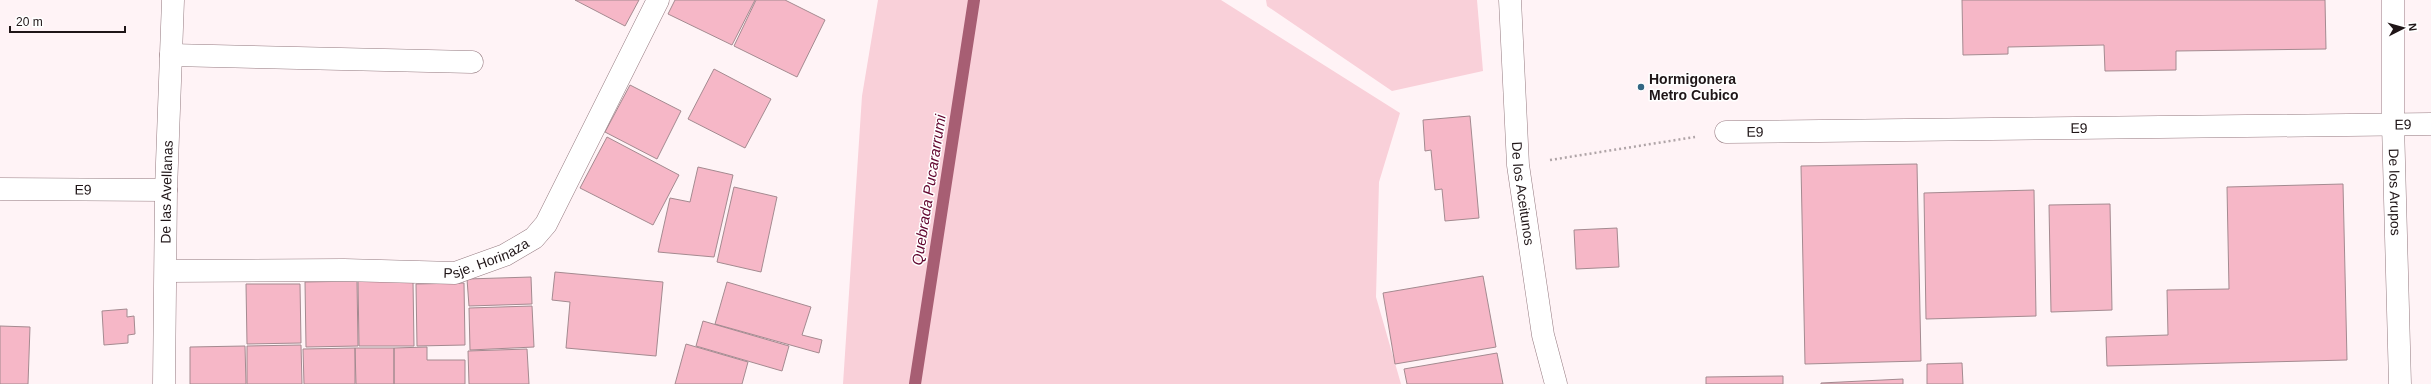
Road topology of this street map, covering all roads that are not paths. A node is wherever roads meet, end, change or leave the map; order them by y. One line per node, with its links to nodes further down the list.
1 (173, 0): 5 (street, De las Avellanas)
2 (658, 0): 12 (street, Psje. Horinaza)
3 (1510, 0): 14 (street, De los Aceitunos)
4 (2393, 0): 7 (street, De los Arupos)
5 (171, 55): 6 (street); 11 (street, De las Avellanas)
6 (472, 62)
7 (2393, 124): 8 (street, E9); 9 (street, E9); 15 (street, De los Arupos)
8 (2431, 124)
9 (1726, 132)
10 (0, 189): 11 (street, E9)
11 (166, 190): 12 (street, De las Avellanas)
12 (167, 271): 13 (street, De las Avellanas)
13 (164, 384)
14 (1556, 384)
15 (2400, 384)

